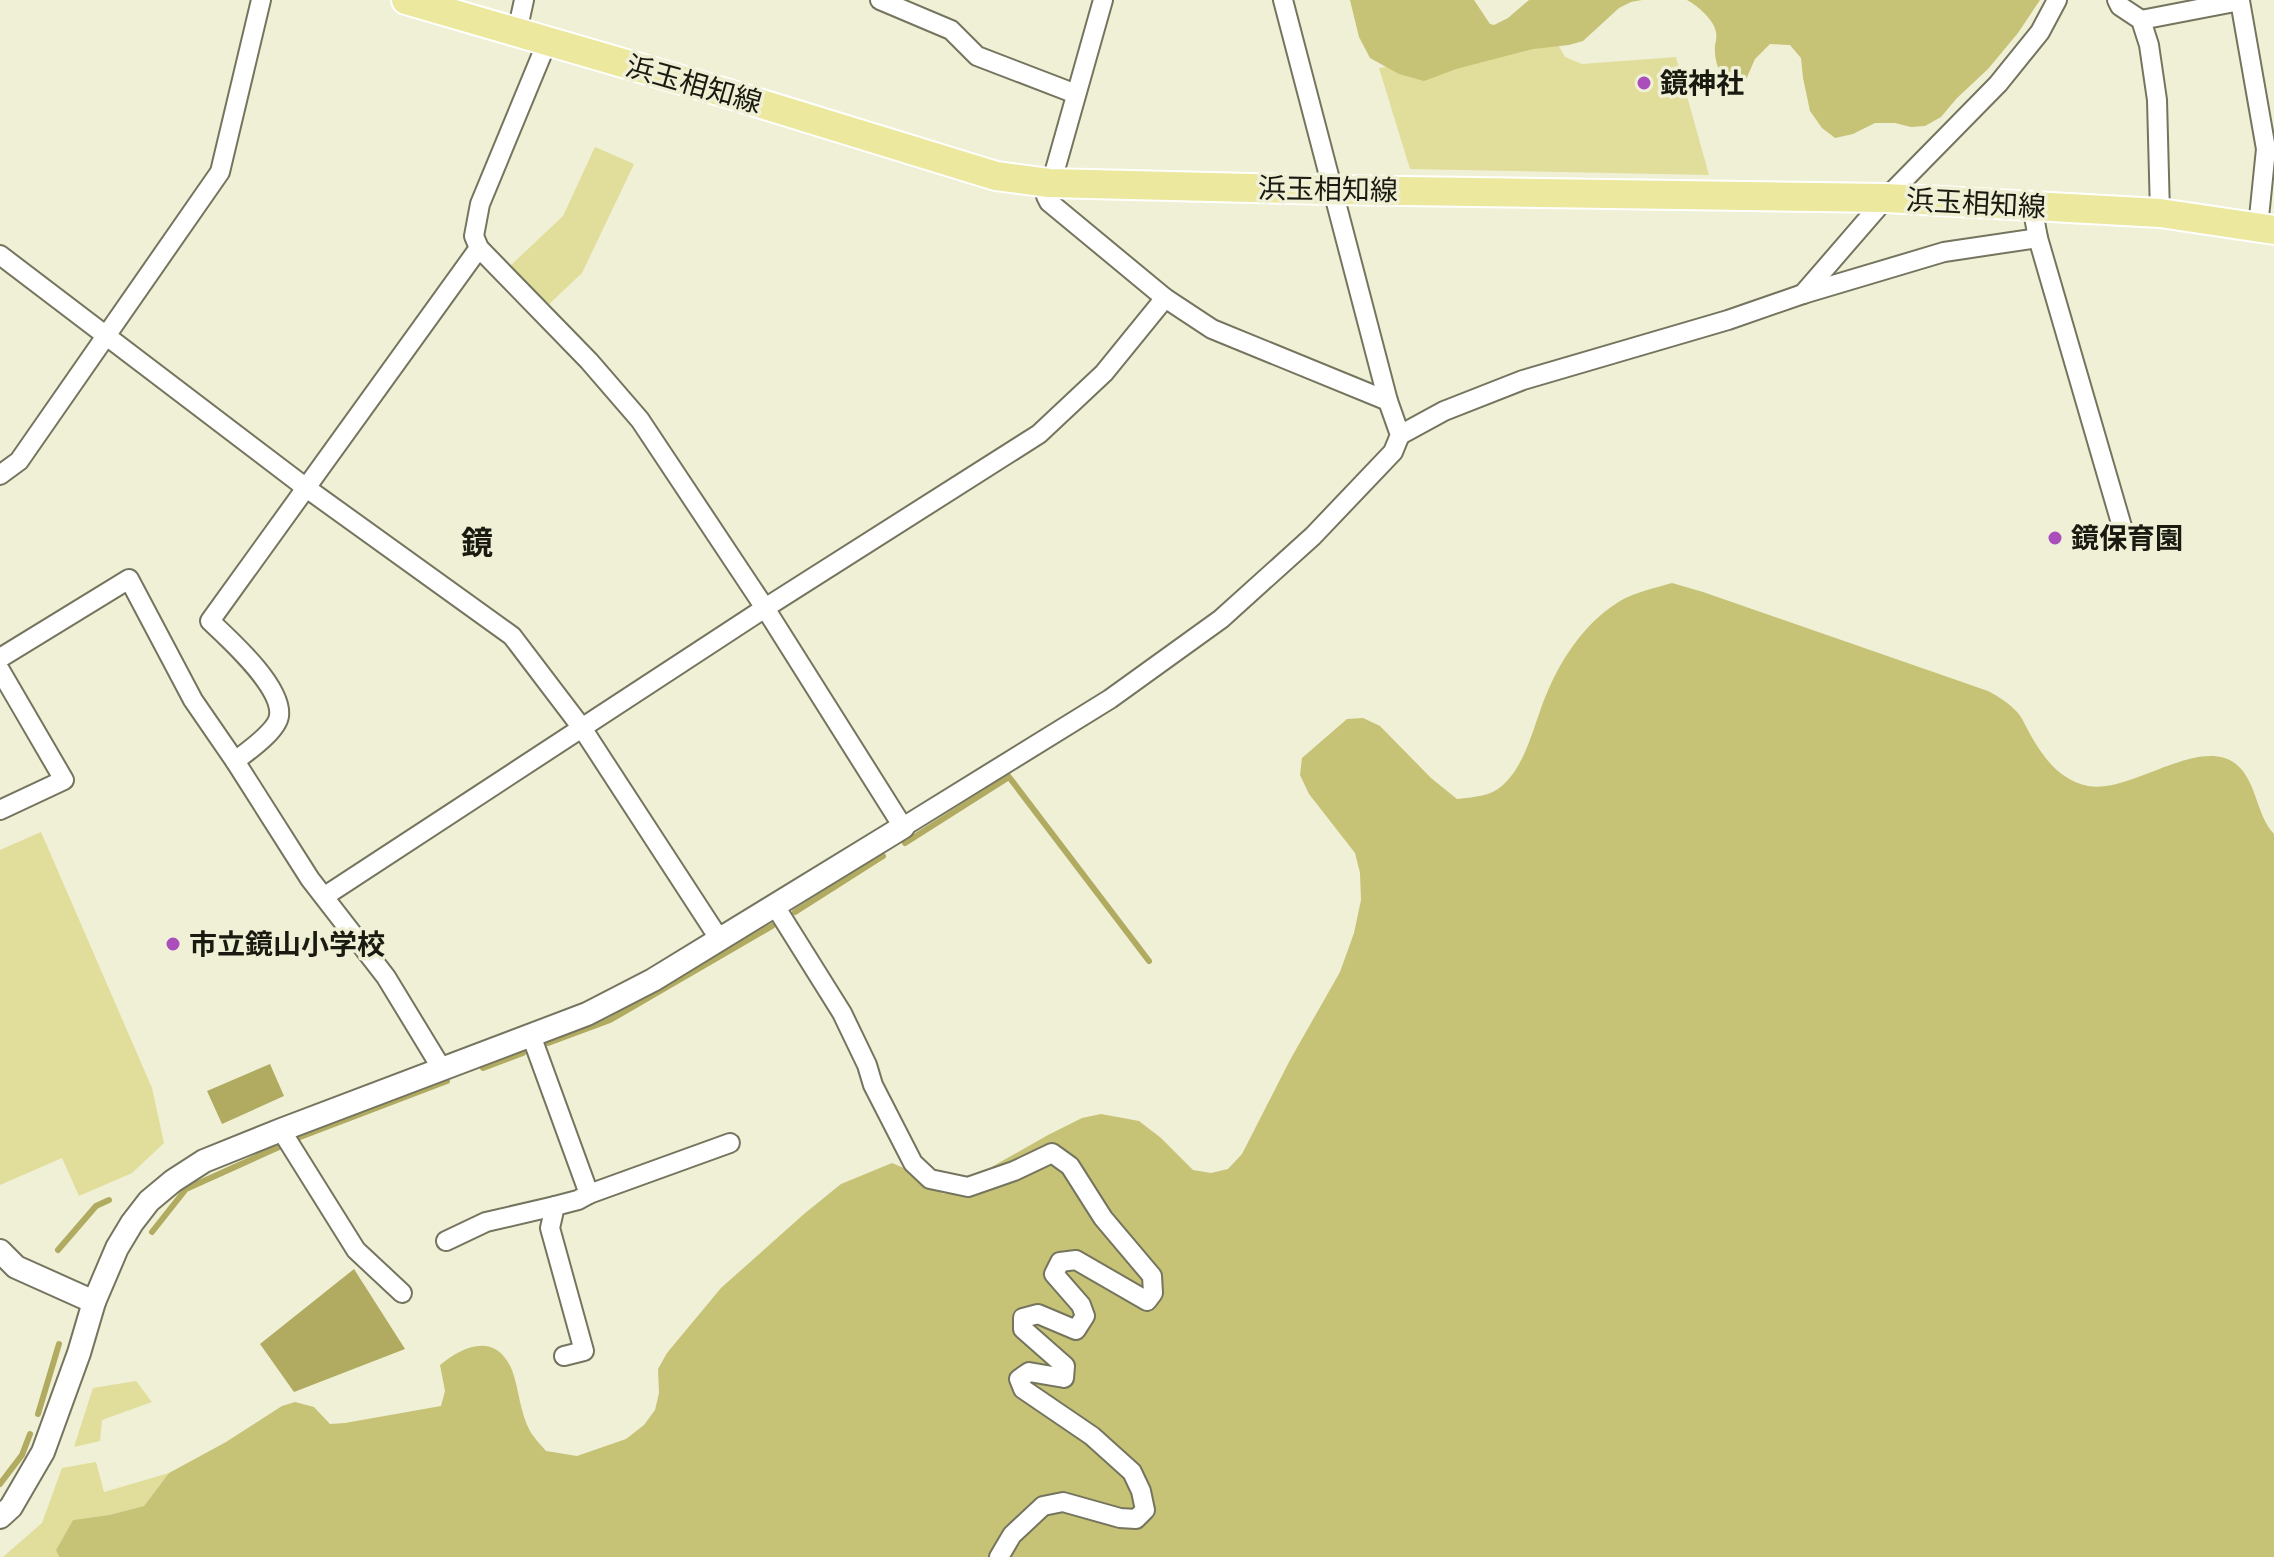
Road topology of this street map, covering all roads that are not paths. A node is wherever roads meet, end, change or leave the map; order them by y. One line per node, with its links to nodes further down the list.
1 (261, 0): 24 (street)
2 (406, 0): 10 (main road, 浜玉相知線)
3 (524, 0): 10 (street)
4 (880, 0): 12 (street)
5 (1103, 0): 12 (street)
6 (1283, 0): 14 (street)
7 (2057, 0): 15 (street)
8 (2117, 0): 9 (street)
9 (2141, 20): 17 (street); 18 (street)
10 (517, 32): 11 (main road, 浜玉相知線)
11 (547, 42): 13 (main road, 浜玉相知線); 20 (street)
12 (1076, 94): 13 (street)
13 (1049, 183): 14 (main road, 浜玉相知線); 23 (street)
14 (1333, 190): 15 (main road, 浜玉相知線); 25 (street)
15 (1886, 198): 16 (main road, 浜玉相知線); 22 (street)
16 (2032, 206): 17 (main road, 浜玉相知線); 19 (street)
17 (2160, 213): 18 (main road, 浜玉相知線)
18 (2266, 228)
19 (2038, 238): 22 (street); 29 (street)
20 (479, 248): 28 (street); 30 (street)
21 (0, 255): 24 (street)
22 (1803, 294): 26 (street)
23 (1165, 298): 25 (street); 30 (street)
24 (106, 337): 27 (street); 28 (street)
25 (1388, 401): 26 (street)
26 (1400, 435): 36 (street)
27 (2, 472)
28 (305, 487): 33 (street); 34 (street)
29 (2123, 530)
30 (765, 608): 33 (street); 36 (street)
31 (0, 658): 34 (street)
32 (0, 670): 35 (street)
33 (582, 728): 37 (street); 39 (street)
34 (235, 761): 37 (street)
35 (0, 810)
36 (903, 827): 38 (street)
37 (325, 896): 41 (street)
38 (775, 906): 39 (street); 52 (street)
39 (720, 940): 40 (street)
40 (531, 1035): 41 (street); 44 (street)
41 (442, 1069): 42 (street)
42 (281, 1130): 48 (street); 49 (street)
43 (730, 1143): 44 (street)
44 (589, 1194): 45 (street)
45 (555, 1206): 46 (street); 50 (street)
46 (446, 1241)
47 (0, 1251): 49 (street)
48 (402, 1293)
49 (94, 1302): 51 (street)
50 (564, 1356)
51 (0, 1517)
52 (999, 1557)

